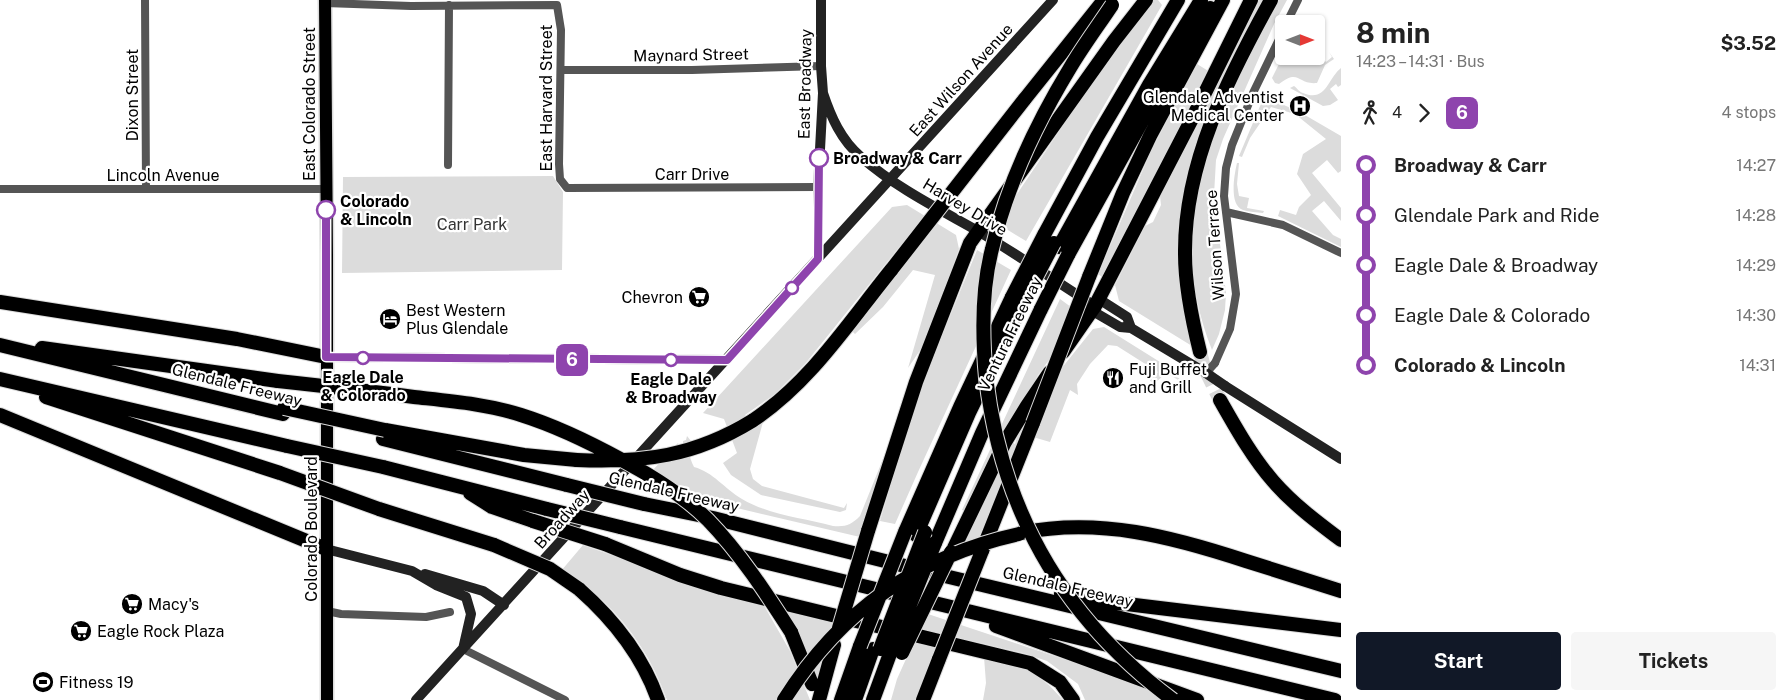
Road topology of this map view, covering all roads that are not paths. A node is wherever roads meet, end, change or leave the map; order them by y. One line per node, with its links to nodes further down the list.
1 (145, 0): 26 (street, Dixon Street)
2 (821, 0): 18 (main road, East Broadway)
3 (1053, 0): 22 (main road, East Wilson Avenue)
4 (1146, 0): 29 (highway)
5 (1178, 0): 30 (highway, Ventura Freeway)
6 (1192, 0): 30 (highway)
7 (1201, 0): 30 (highway)
8 (1214, 0): 30 (highway, Ventura Freeway)
9 (1223, 0): 72 (highway, bridge)
10 (1251, 0): 35 (highway)
11 (1271, 0): 37 (highway)
12 (1298, 0): 16 (street)
13 (325, 2): 15 (street); 27 (main road, East Colorado Street)
14 (1111, 2): 44 (highway, bridge); 74 (highway, bridge)
15 (449, 6): 19 (street, East Harvard Street); 21 (street)
16 (1290, 15)
17 (1275, 47): 28 (street, Wilson Terrace)
18 (821, 66): 19 (street, Maynard Street); 20 (main road, East Broadway)
19 (561, 70): 25 (street, East Harvard Street)
20 (823, 93): 22 (main road, Harvey Drive); 23 (main road, East Broadway)
21 (448, 165)
22 (891, 180): 29 (main road, Harvey Drive); 32 (main road, Broadway)
23 (818, 187): 25 (street, Carr Drive); 32 (main road, East Broadway)
24 (0, 188): 26 (street, Lincoln Avenue)
25 (567, 188)
26 (146, 189): 27 (street, Lincoln Avenue)
27 (326, 189): 38 (main road, East Colorado Street)
28 (1226, 212): 31 (street); 40 (street, Wilson Terrace, bridge)
29 (977, 231): 35 (main road, Harvey Drive); 67 (highway, bridge)
30 (1056, 245): 34 (highway, Ventura Freeway, bridge); 34 (highway, Ventura Freeway, bridge)
31 (1341, 253)
32 (818, 259): 39 (main road, Broadway)
33 (0, 302): 38 (highway)
34 (1026, 303): 47 (highway, Ventura Freeway); 47 (highway, Ventura Freeway)
35 (1095, 306): 40 (main road, Harvey Drive); 59 (highway, bridge)
36 (0, 344): 44 (highway, Glendale Freeway, bridge); 61 (highway, bridge)
37 (1200, 352)
38 (326, 357): 39 (main road); 49 (main road, Colorado Boulevard)
39 (727, 360): 53 (main road, Broadway)
40 (1206, 373): 45 (main road, Harvey Drive, bridge)
41 (0, 381): 46 (highway, bridge); 65 (highway, bridge)
42 (1220, 400): 48 (highway)
43 (0, 415): 49 (highway)
44 (384, 435): 51 (highway, Glendale Freeway, bridge)
45 (1341, 459)
46 (461, 487): 54 (highway, bridge); 73 (highway, bridge)
47 (920, 536): 59 (highway, Ventura Freeway, bridge); 59 (highway, Ventura Freeway, bridge)
48 (1341, 540)
49 (326, 549): 50 (main road); 55 (main road, Colorado Boulevard)
50 (412, 571): 53 (main road); 58 (main road)
51 (949, 577): 57 (highway); 60 (highway, Glendale Freeway)
52 (1341, 591): 66 (highway, bridge)
53 (504, 605): 58 (main road, Broadway)
54 (942, 605): 75 (highway); 76 (highway)
55 (327, 611): 56 (street); 62 (main road, Colorado Boulevard)
56 (450, 612)
57 (1341, 630)
58 (463, 649): 63 (main road, Broadway); 64 (street)
59 (881, 650): 68 (highway, Ventura Freeway); 69 (highway); 70 (highway); 71 (highway)
60 (1341, 671)
61 (812, 684)
62 (327, 700)
63 (416, 700)
64 (566, 700)
65 (658, 700)
66 (784, 700)
67 (819, 700)
68 (841, 700)
69 (855, 700)
70 (861, 700)
71 (873, 700)
72 (923, 700)
73 (1073, 700)
74 (1174, 700)
75 (1197, 700)
76 (1335, 700)

